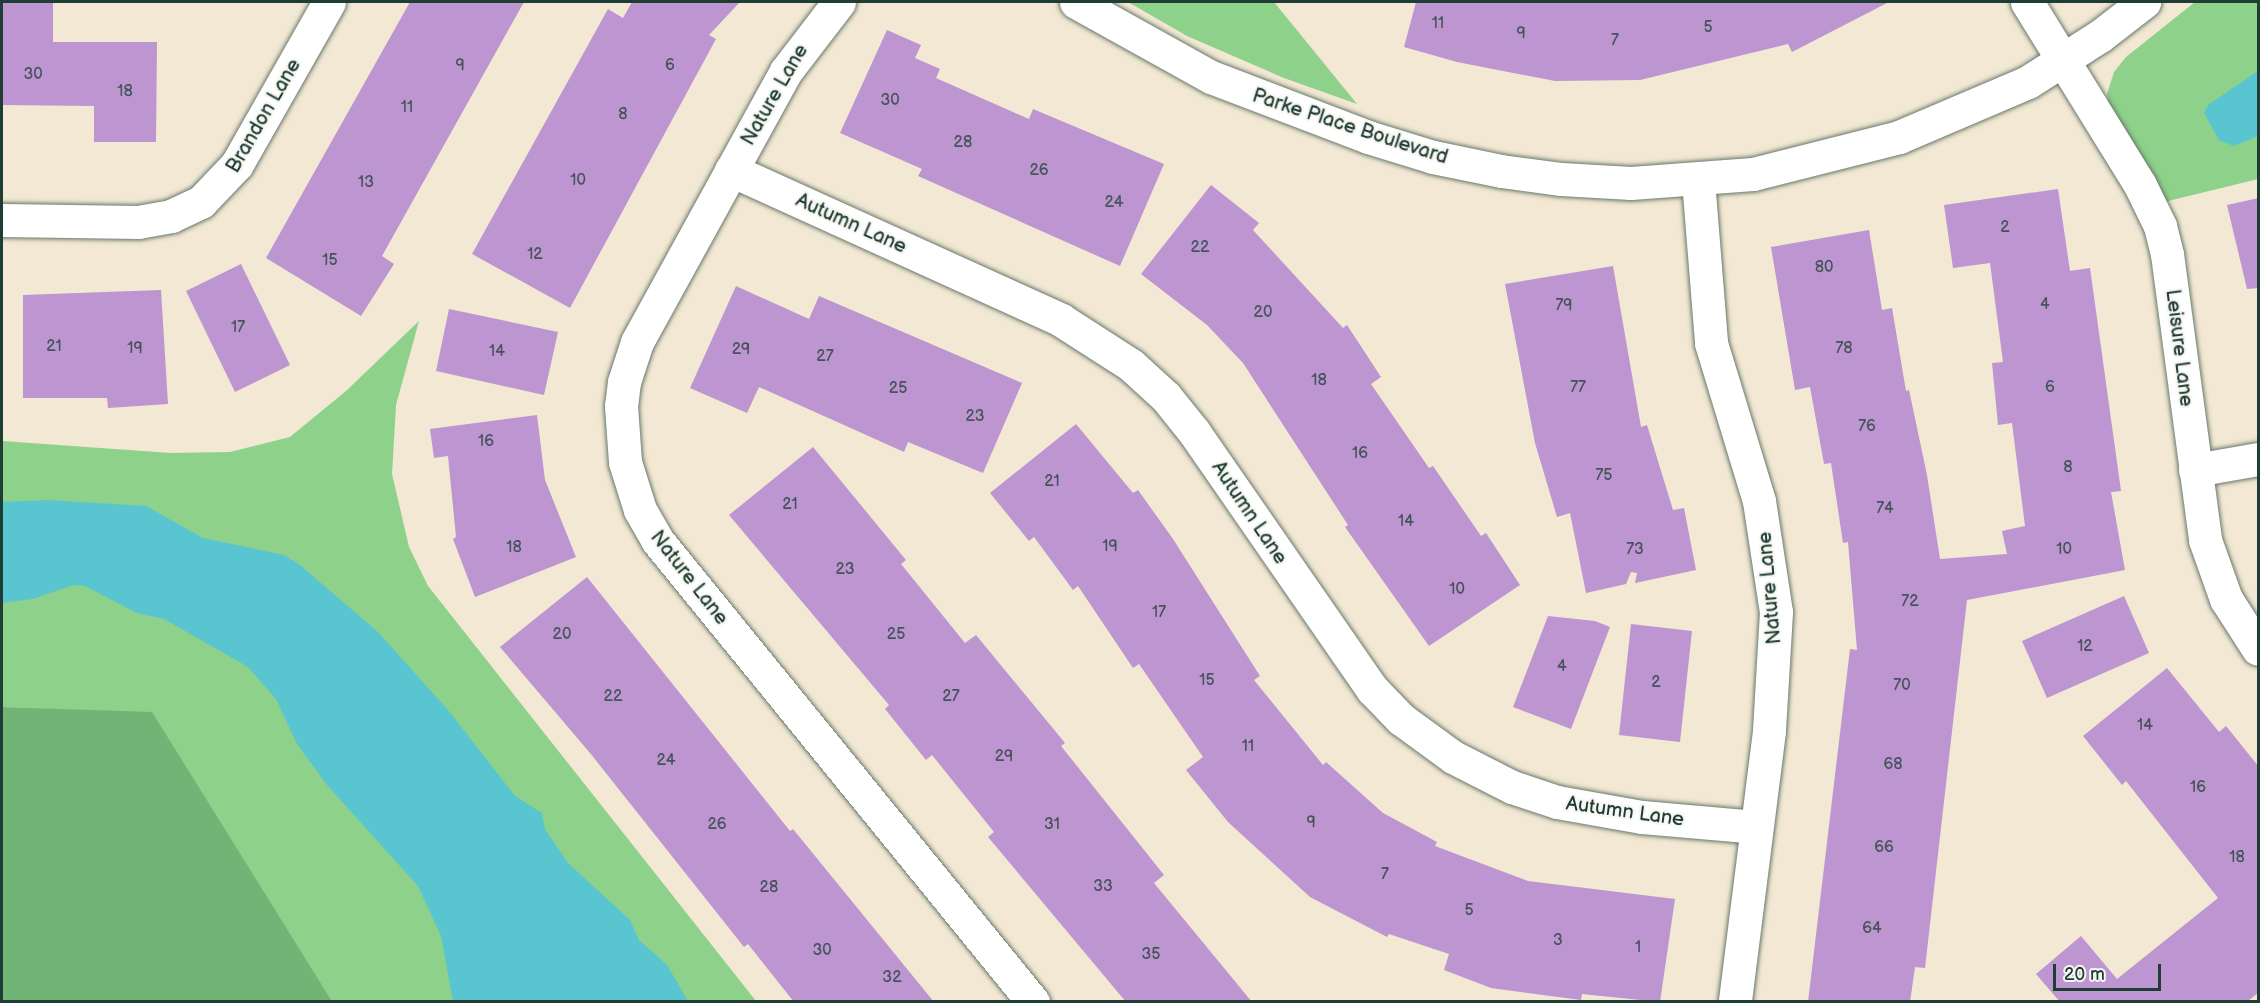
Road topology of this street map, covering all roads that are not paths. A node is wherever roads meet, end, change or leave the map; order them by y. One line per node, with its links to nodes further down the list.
1 (329, 2): 9 (street, Brandon Lane)
2 (839, 2): 7 (street, Nature Lane)
3 (1076, 2): 8 (street, Parke Place Boulevard)
4 (2028, 2): 6 (street, Leisure Lane)
5 (2144, 2): 6 (street, Parke Place Boulevard)
6 (2063, 61): 8 (street, Parke Place Boulevard); 11 (street, Leisure Lane)
7 (731, 170): 13 (street, Autumn Lane); 14 (street, Nature Lane)
8 (1698, 180): 13 (street, Nature Lane)
9 (2, 220)
10 (2259, 459): 11 (street)
11 (2195, 470): 12 (street, Leisure Lane)
12 (2259, 649)
13 (1756, 827): 15 (street, Nature Lane)
14 (1033, 1002)
15 (1735, 1002)

